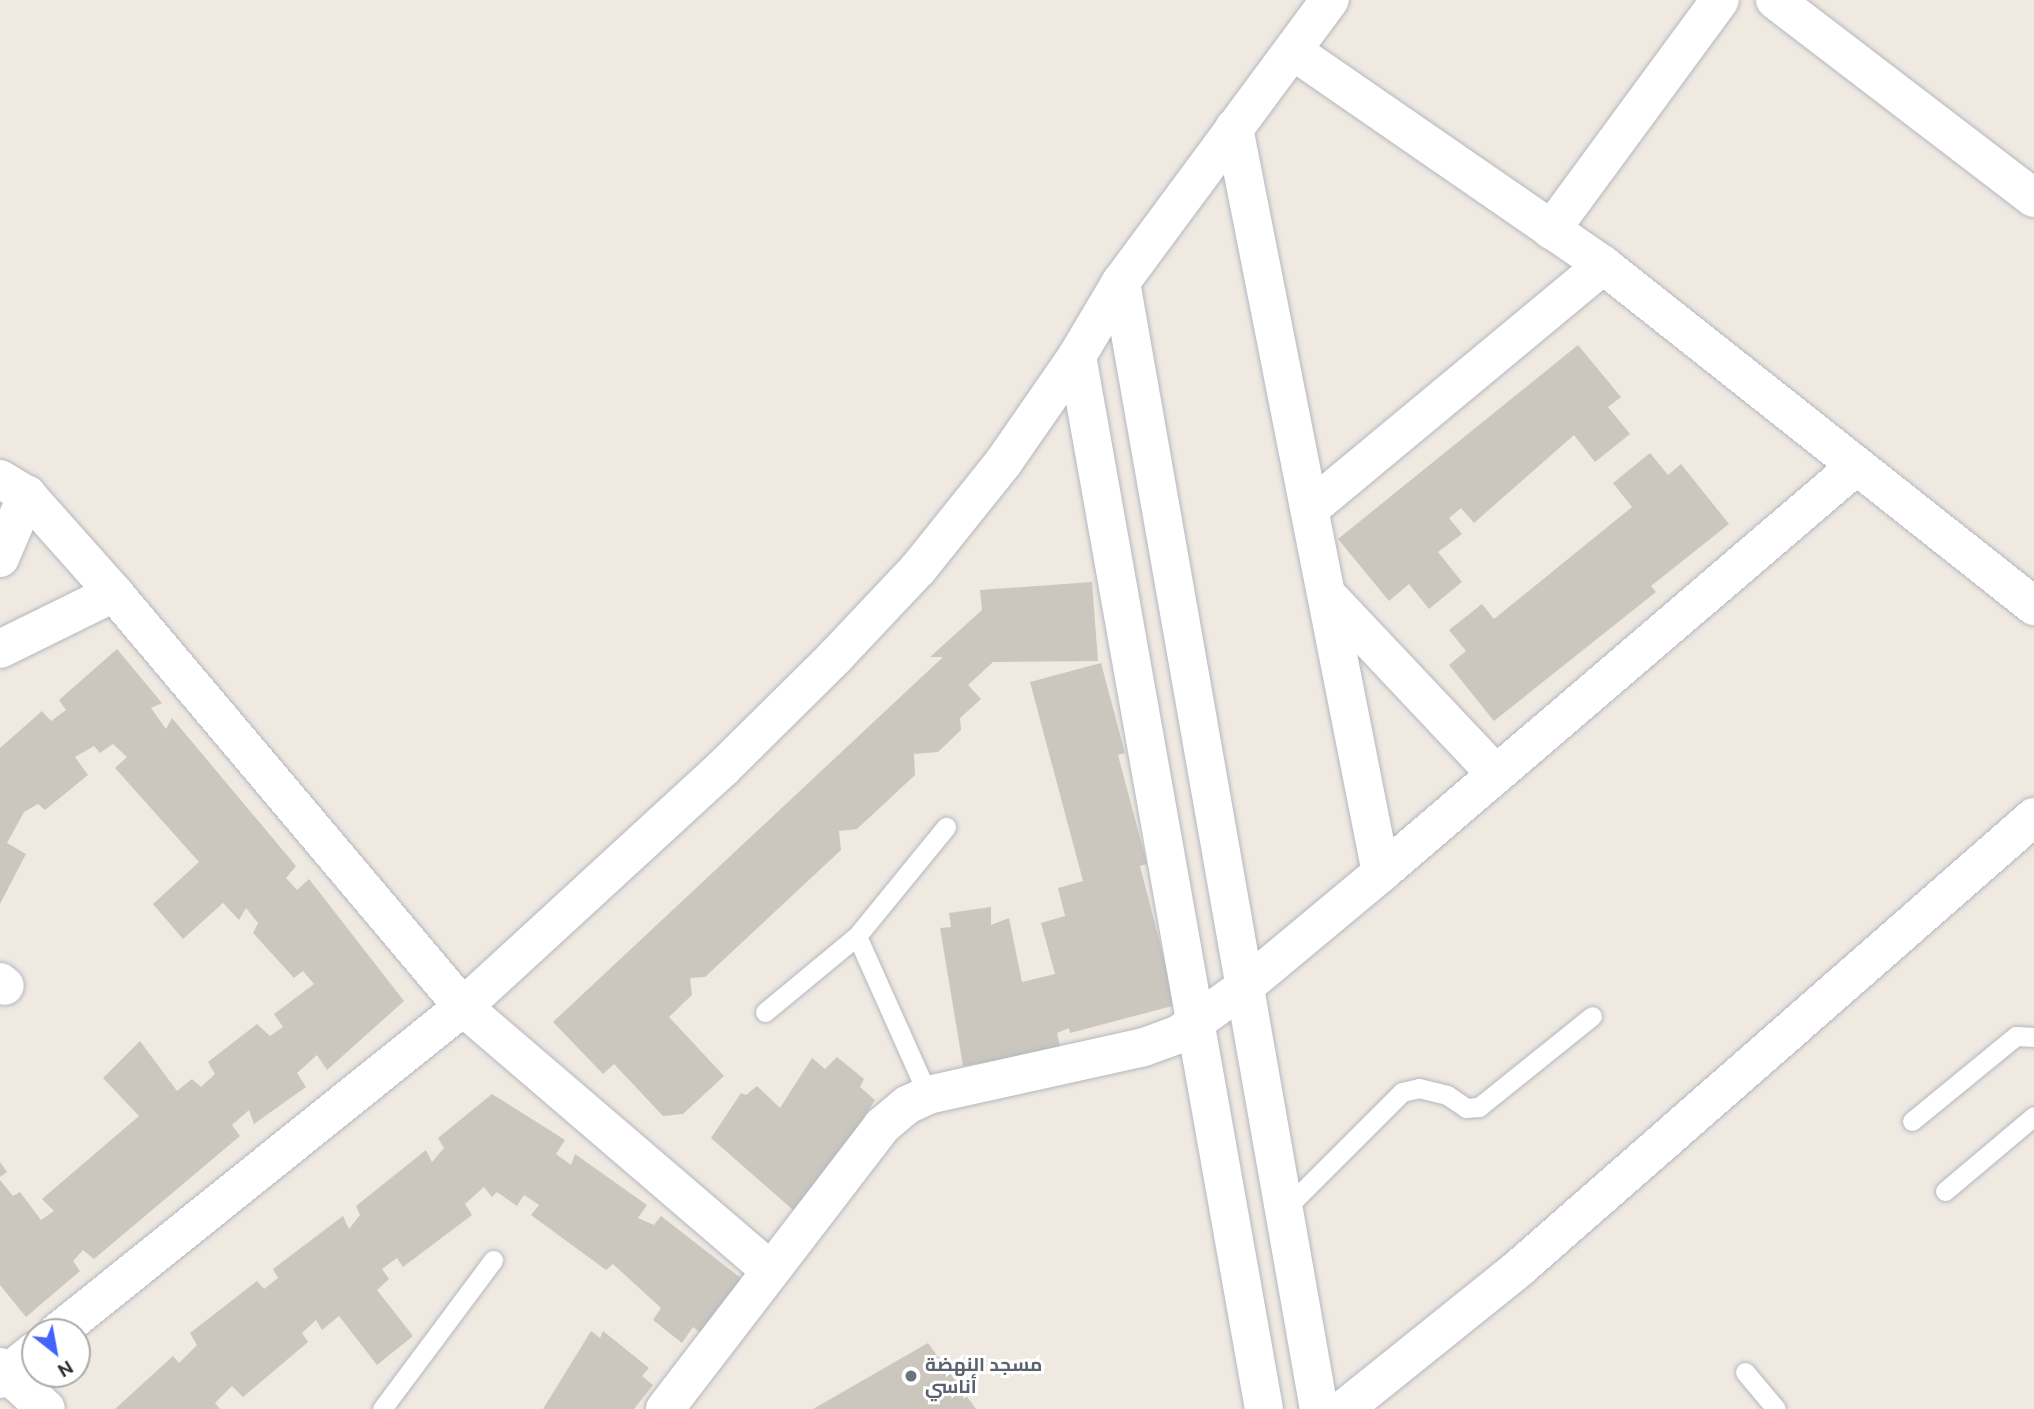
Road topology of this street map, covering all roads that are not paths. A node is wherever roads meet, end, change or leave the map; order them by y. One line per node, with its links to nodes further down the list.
1 (1329, 0): 4 (street)
2 (1720, 0): 7 (street)
3 (1775, 0): 6 (street)
4 (1293, 51): 5 (street); 7 (street)
5 (1234, 128): 9 (street); 13 (street)
6 (2034, 198)
7 (1551, 230): 8 (street)
8 (1603, 265): 11 (street); 13 (street)
9 (1121, 282): 10 (street); 24 (street)
10 (1077, 356): 25 (street); 28 (street)
11 (1855, 467): 16 (street); 19 (street)
12 (14, 487): 14 (street); 15 (street)
13 (1312, 507): 17 (street)
14 (0, 558)
15 (114, 593): 18 (street); 25 (street)
16 (2031, 595)
17 (1330, 598): 19 (street); 22 (street)
18 (0, 649)
19 (1495, 773): 22 (street)
20 (2034, 817): 46 (street)
21 (946, 827): 23 (lane)
22 (1381, 873): 24 (street)
23 (857, 936): 26 (lane); 30 (lane)
24 (1243, 988): 28 (street); 34 (street)
25 (463, 1007): 36 (street); 37 (street)
26 (765, 1012)
27 (1592, 1016): 34 (lane)
28 (1196, 1023): 30 (street); 44 (street)
29 (2034, 1037): 32 (lane)
30 (928, 1096): 36 (street)
31 (2034, 1116): 33 (lane)
32 (1912, 1121)
33 (1945, 1191)
34 (1283, 1211): 45 (street)
35 (494, 1260): 42 (lane)
36 (770, 1270): 43 (street)
37 (75, 1318)
38 (21, 1360): 40 (street)
39 (1745, 1372): 47 (lane)
40 (2, 1373): 41 (street)
41 (47, 1409)
42 (382, 1409)
43 (665, 1409)
44 (1264, 1409)
45 (1318, 1409)
46 (1344, 1409)
47 (1776, 1409)

